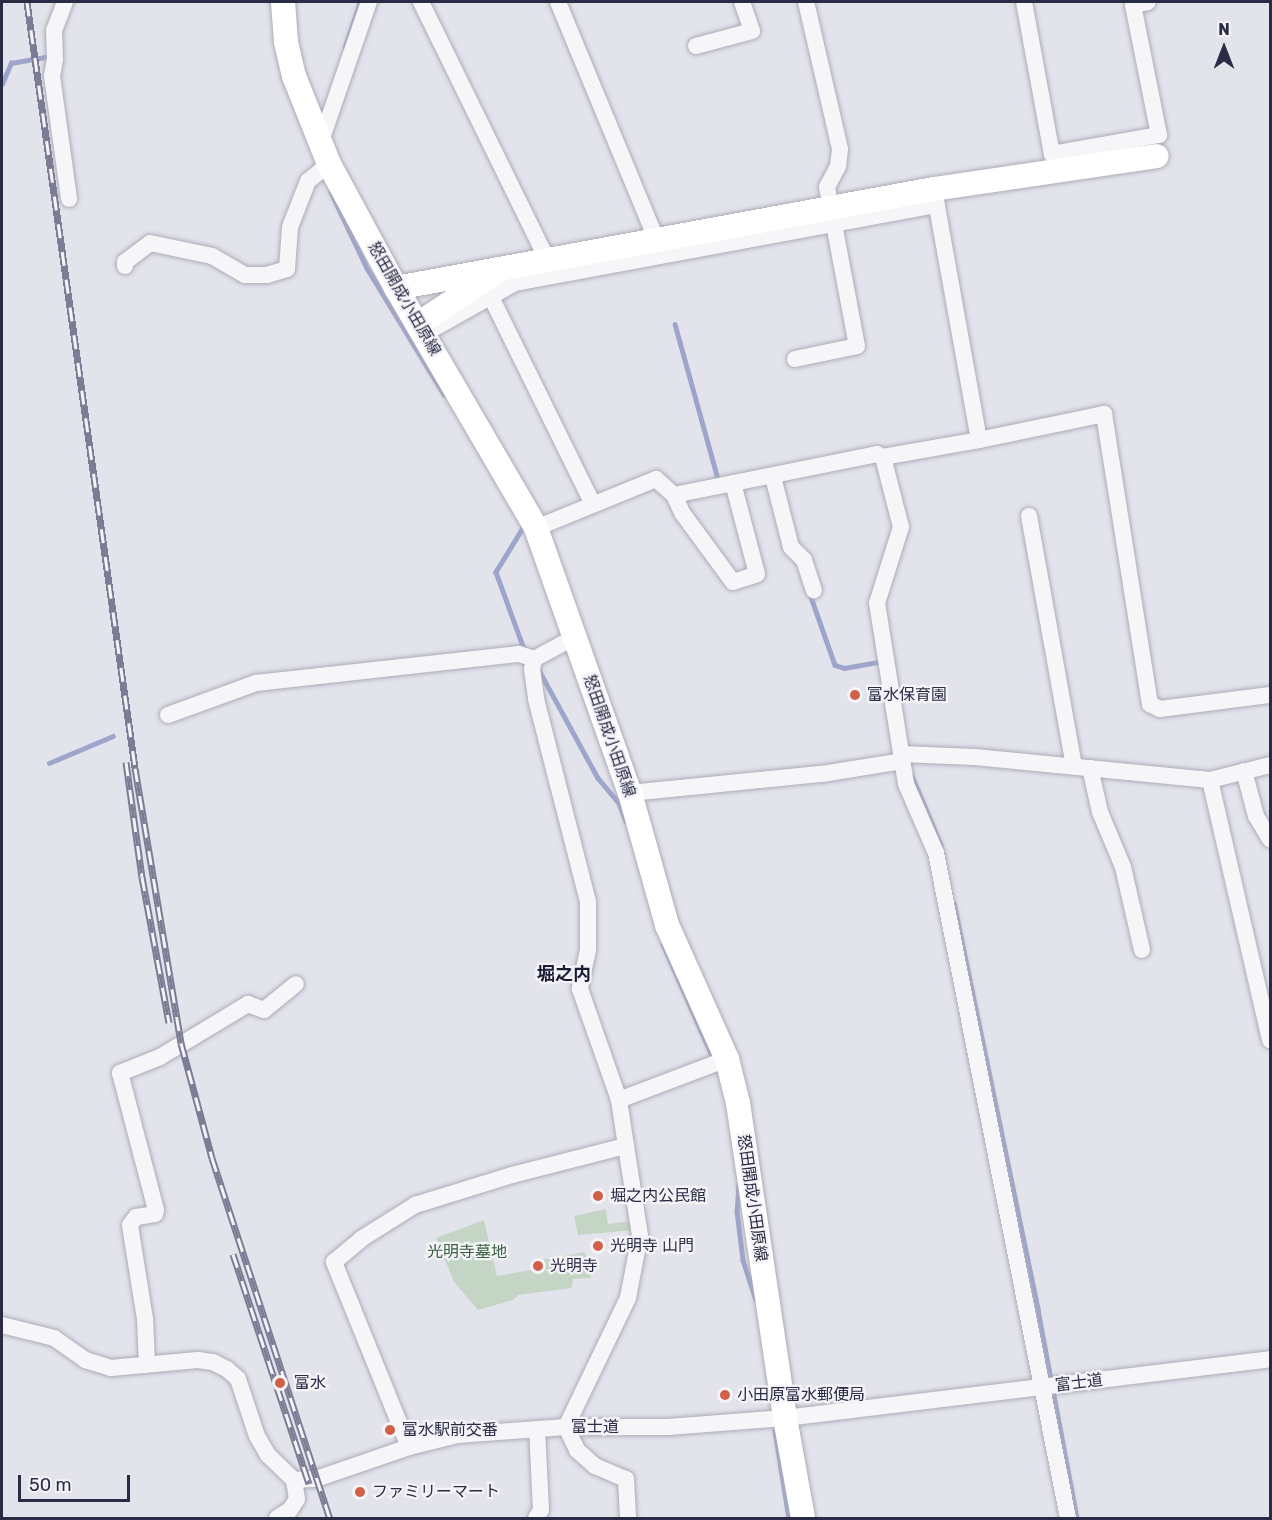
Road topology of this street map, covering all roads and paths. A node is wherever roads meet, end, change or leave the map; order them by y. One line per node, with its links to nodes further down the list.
1 (65, 2): 14 (street)
2 (283, 2): 11 (main road, 怒田開成小田原線)
3 (369, 2): 11 (street)
4 (425, 2): 17 (street)
5 (558, 2): 16 (street)
6 (742, 2): 10 (street)
7 (806, 2): 15 (street)
8 (1024, 2): 9 (street)
9 (1148, 2)
10 (696, 46)
11 (325, 154): 18 (street); 20 (main road, 怒田開成小田原線)
12 (1157, 156): 13 (main road)
13 (936, 197): 15 (main road); 24 (street)
14 (69, 199)
15 (832, 216): 16 (main road); 21 (street); 23 (street)
16 (656, 239): 17 (main road)
17 (547, 260): 19 (main road)
18 (125, 266)
19 (504, 266): 20 (main road); 22 (main road)
20 (396, 288): 22 (main road, 怒田開成小田原線)
21 (491, 297): 22 (street); 29 (street)
22 (421, 329): 31 (main road, 怒田開成小田原線)
23 (795, 359)
24 (979, 440): 25 (street); 35 (street)
25 (883, 457): 26 (street); 37 (street)
26 (773, 477): 27 (street); 32 (street)
27 (733, 483): 28 (street); 28 (street)
28 (674, 495): 29 (street)
29 (593, 504): 31 (street)
30 (1029, 516): 39 (street)
31 (536, 528): 33 (main road, 怒田開成小田原線)
32 (814, 590)
33 (575, 637): 34 (street); 42 (main road, 怒田開成小田原線)
34 (534, 659): 36 (street); 48 (street)
35 (1270, 695)
36 (168, 715)
37 (902, 758): 39 (street); 42 (street); 53 (street)
38 (1270, 765): 40 (street)
39 (1082, 767): 41 (street); 44 (street)
40 (1244, 771): 41 (street); 43 (street)
41 (1210, 780): 46 (street)
42 (630, 794): 47 (main road, 怒田開成小田原線)
43 (1270, 839)
44 (1142, 950)
45 (296, 984): 52 (street)
46 (1270, 1040)
47 (719, 1062): 48 (street); 54 (main road, 怒田開成小田原線)
48 (619, 1100): 49 (street)
49 (626, 1146): 55 (street); 57 (street)
50 (2, 1325): 52 (street)
51 (1270, 1359): 53 (street, 富士道)
52 (147, 1364): 58 (street)
53 (1048, 1387): 54 (street, 富士道); 63 (street)
54 (777, 1418): 55 (street, 富士道); 62 (main road, 怒田開成小田原線)
55 (566, 1427): 56 (street, 富士道); 61 (street)
56 (537, 1429): 57 (street, 富士道); 60 (street)
57 (409, 1447): 58 (street, 富士道)
58 (294, 1480): 59 (street)
59 (277, 1518)
60 (536, 1518)
61 (628, 1518)
62 (803, 1518)
63 (1068, 1518)

